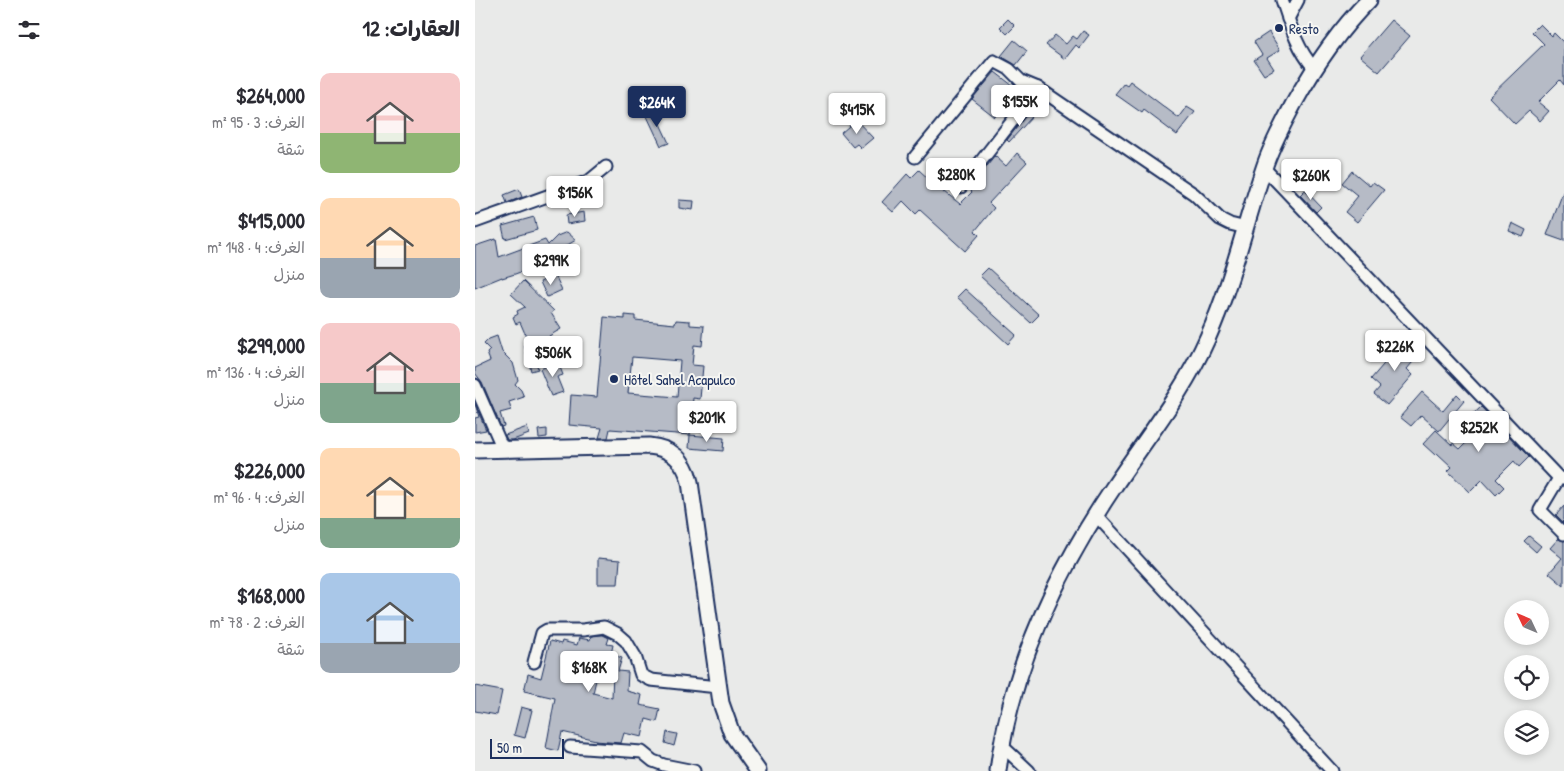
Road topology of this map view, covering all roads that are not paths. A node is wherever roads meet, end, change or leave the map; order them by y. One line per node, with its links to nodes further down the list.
1 (1282, 0): 4 (street)
2 (1298, 0): 4 (street)
3 (1369, 0): 5 (main road)
4 (1288, 18): 5 (street)
5 (1314, 68): 9 (main road)
6 (1038, 88): 7 (street); 10 (street); 12 (street)
7 (915, 157)
8 (605, 167): 11 (street)
9 (1264, 168): 12 (main road); 16 (street)
10 (961, 187)
11 (475, 222)
12 (1246, 228): 17 (main road)
13 (475, 385): 14 (street)
14 (503, 449): 15 (main road); 20 (main road)
15 (475, 450)
16 (1561, 479): 18 (street)
17 (1095, 514): 21 (main road); 27 (street)
18 (1564, 534)
19 (534, 662): 20 (street)
20 (718, 686): 24 (main road)
21 (1001, 745): 25 (main road); 26 (street)
22 (570, 747): 23 (street)
23 (694, 771)
24 (757, 771)
25 (998, 771)
26 (1029, 771)
27 (1333, 771)

